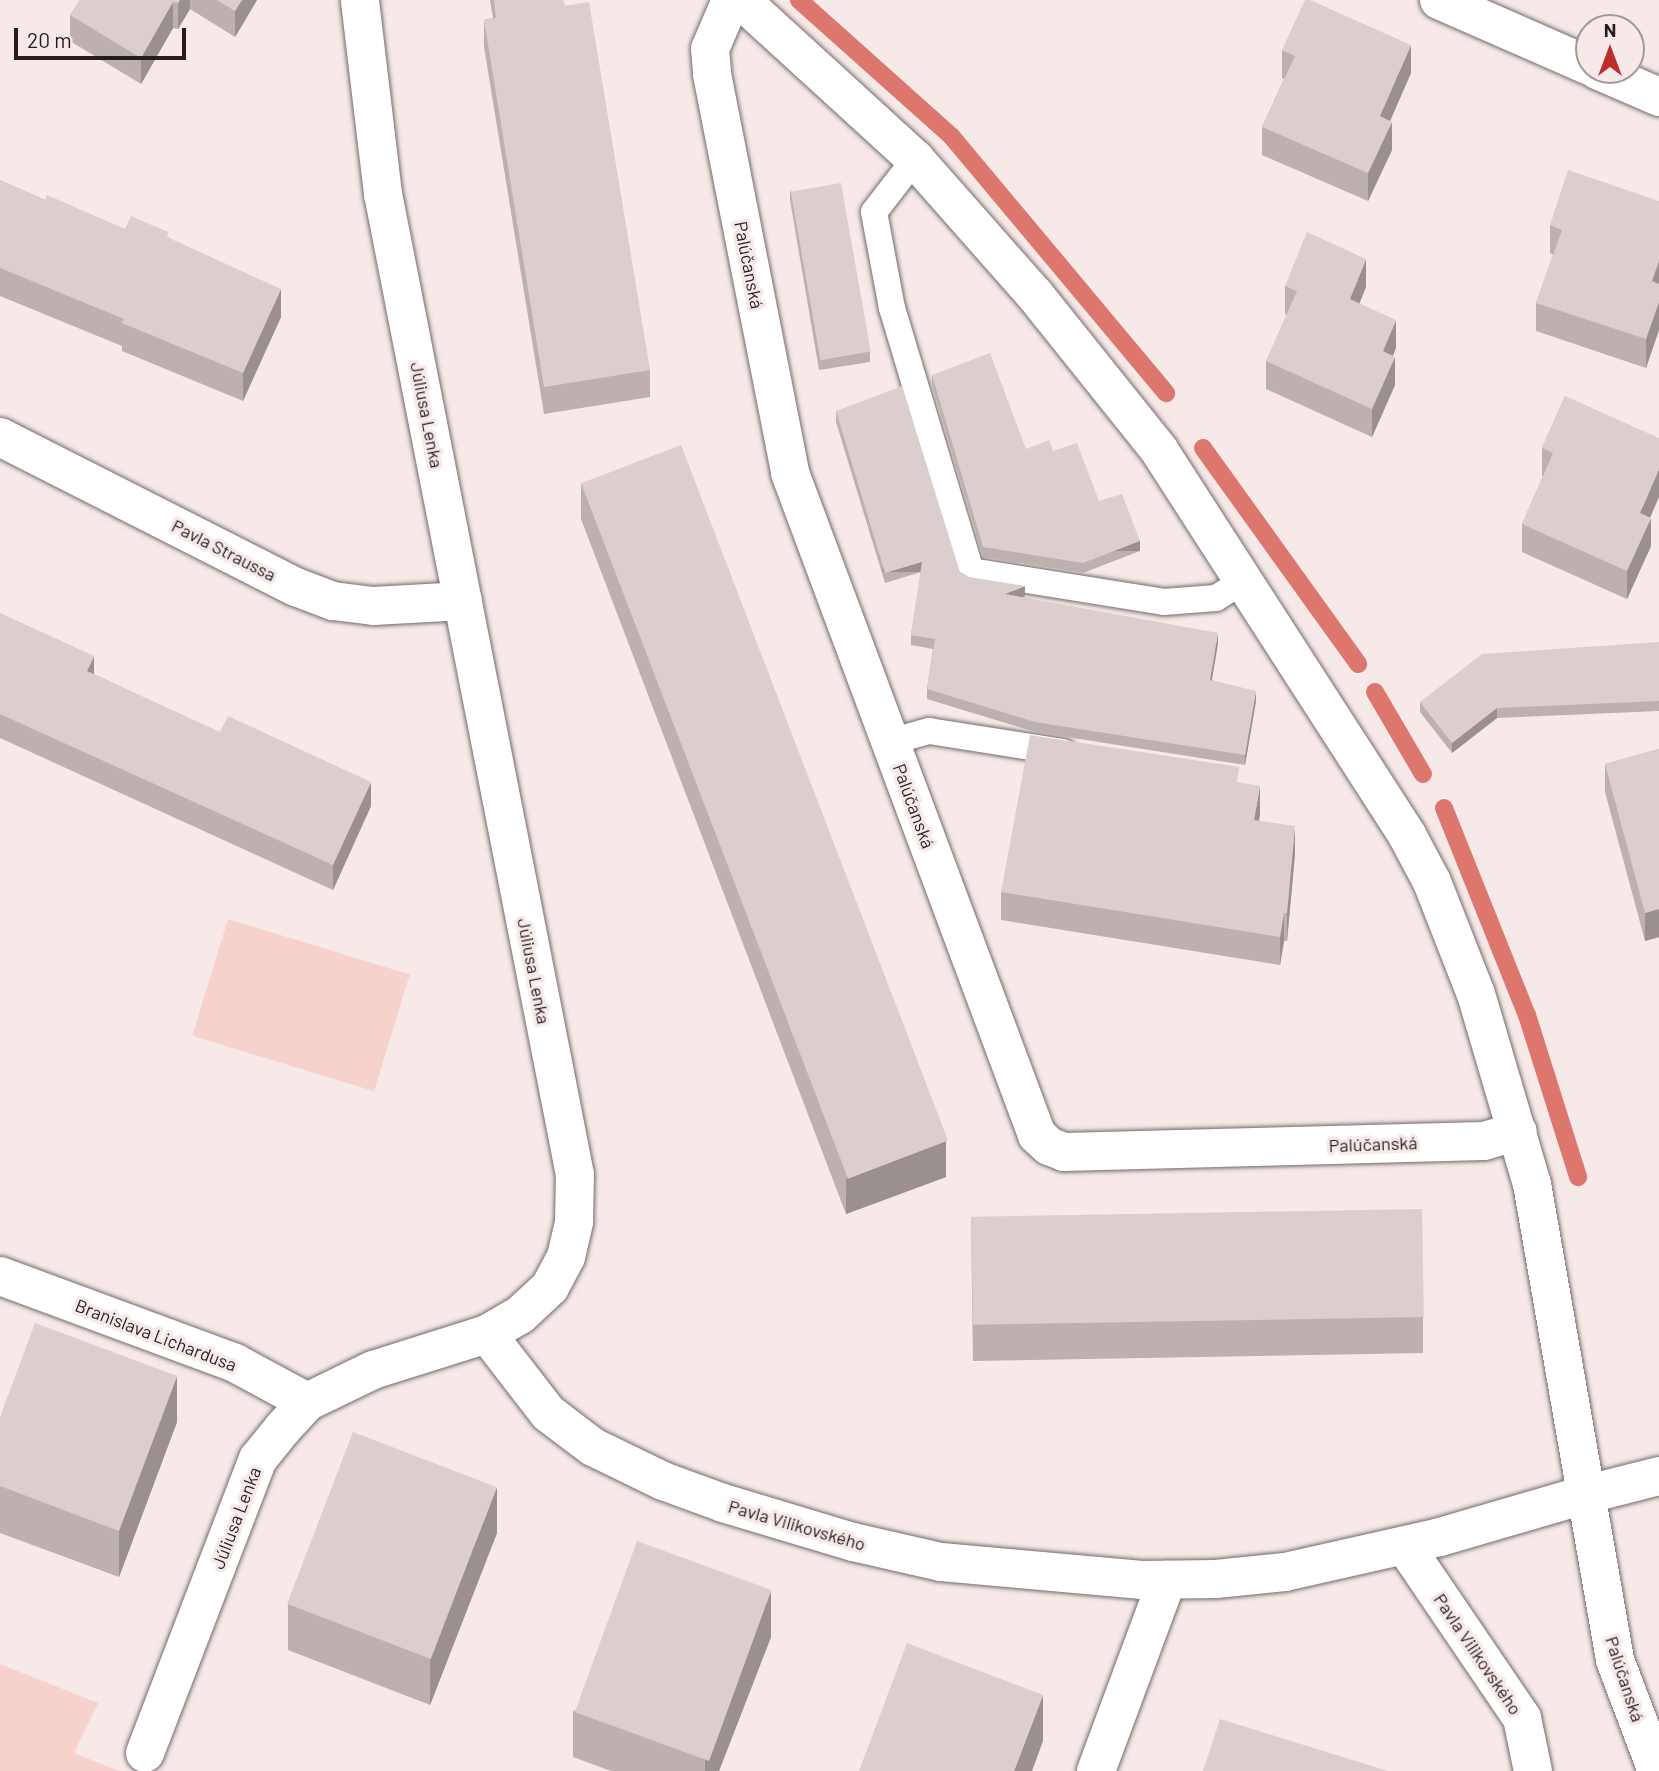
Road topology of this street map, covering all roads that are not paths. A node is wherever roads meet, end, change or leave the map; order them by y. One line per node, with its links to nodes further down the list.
1 (360, 0): 11 (street, Júliusa Lenka)
2 (731, 0): 12 (street, Palúčanská)
3 (741, 0): 8 (street, Palúčanská)
4 (1438, 0): 5 (street)
5 (1575, 60)
6 (1629, 84): 7 (street)
7 (1659, 97)
8 (915, 159): 10 (street, Palúčanská); 10 (lane)
9 (0, 437): 11 (street, Pavla Straussa)
10 (1243, 580): 14 (street, Palúčanská)
11 (463, 601): 16 (street, Júliusa Lenka)
12 (890, 742): 13 (lane); 14 (street, Palúčanská)
13 (1093, 757)
14 (1518, 1131): 19 (street, Palúčanská)
15 (0, 1276): 17 (street, Branislava Lichardusa)
16 (487, 1334): 17 (street, Júliusa Lenka); 21 (street, Pavla Vilikovského)
17 (307, 1402): 22 (street, Júliusa Lenka)
18 (1659, 1476): 19 (street, Pavla Vilikovského)
19 (1584, 1494): 20 (street, Pavla Vilikovského); 25 (street, Palúčanská)
20 (1405, 1546): 21 (street, Pavla Vilikovského); 24 (street, Pavla Vilikovského)
21 (1167, 1580): 23 (street)
22 (145, 1753)
23 (1096, 1771)
24 (1533, 1771)
25 (1657, 1771)

